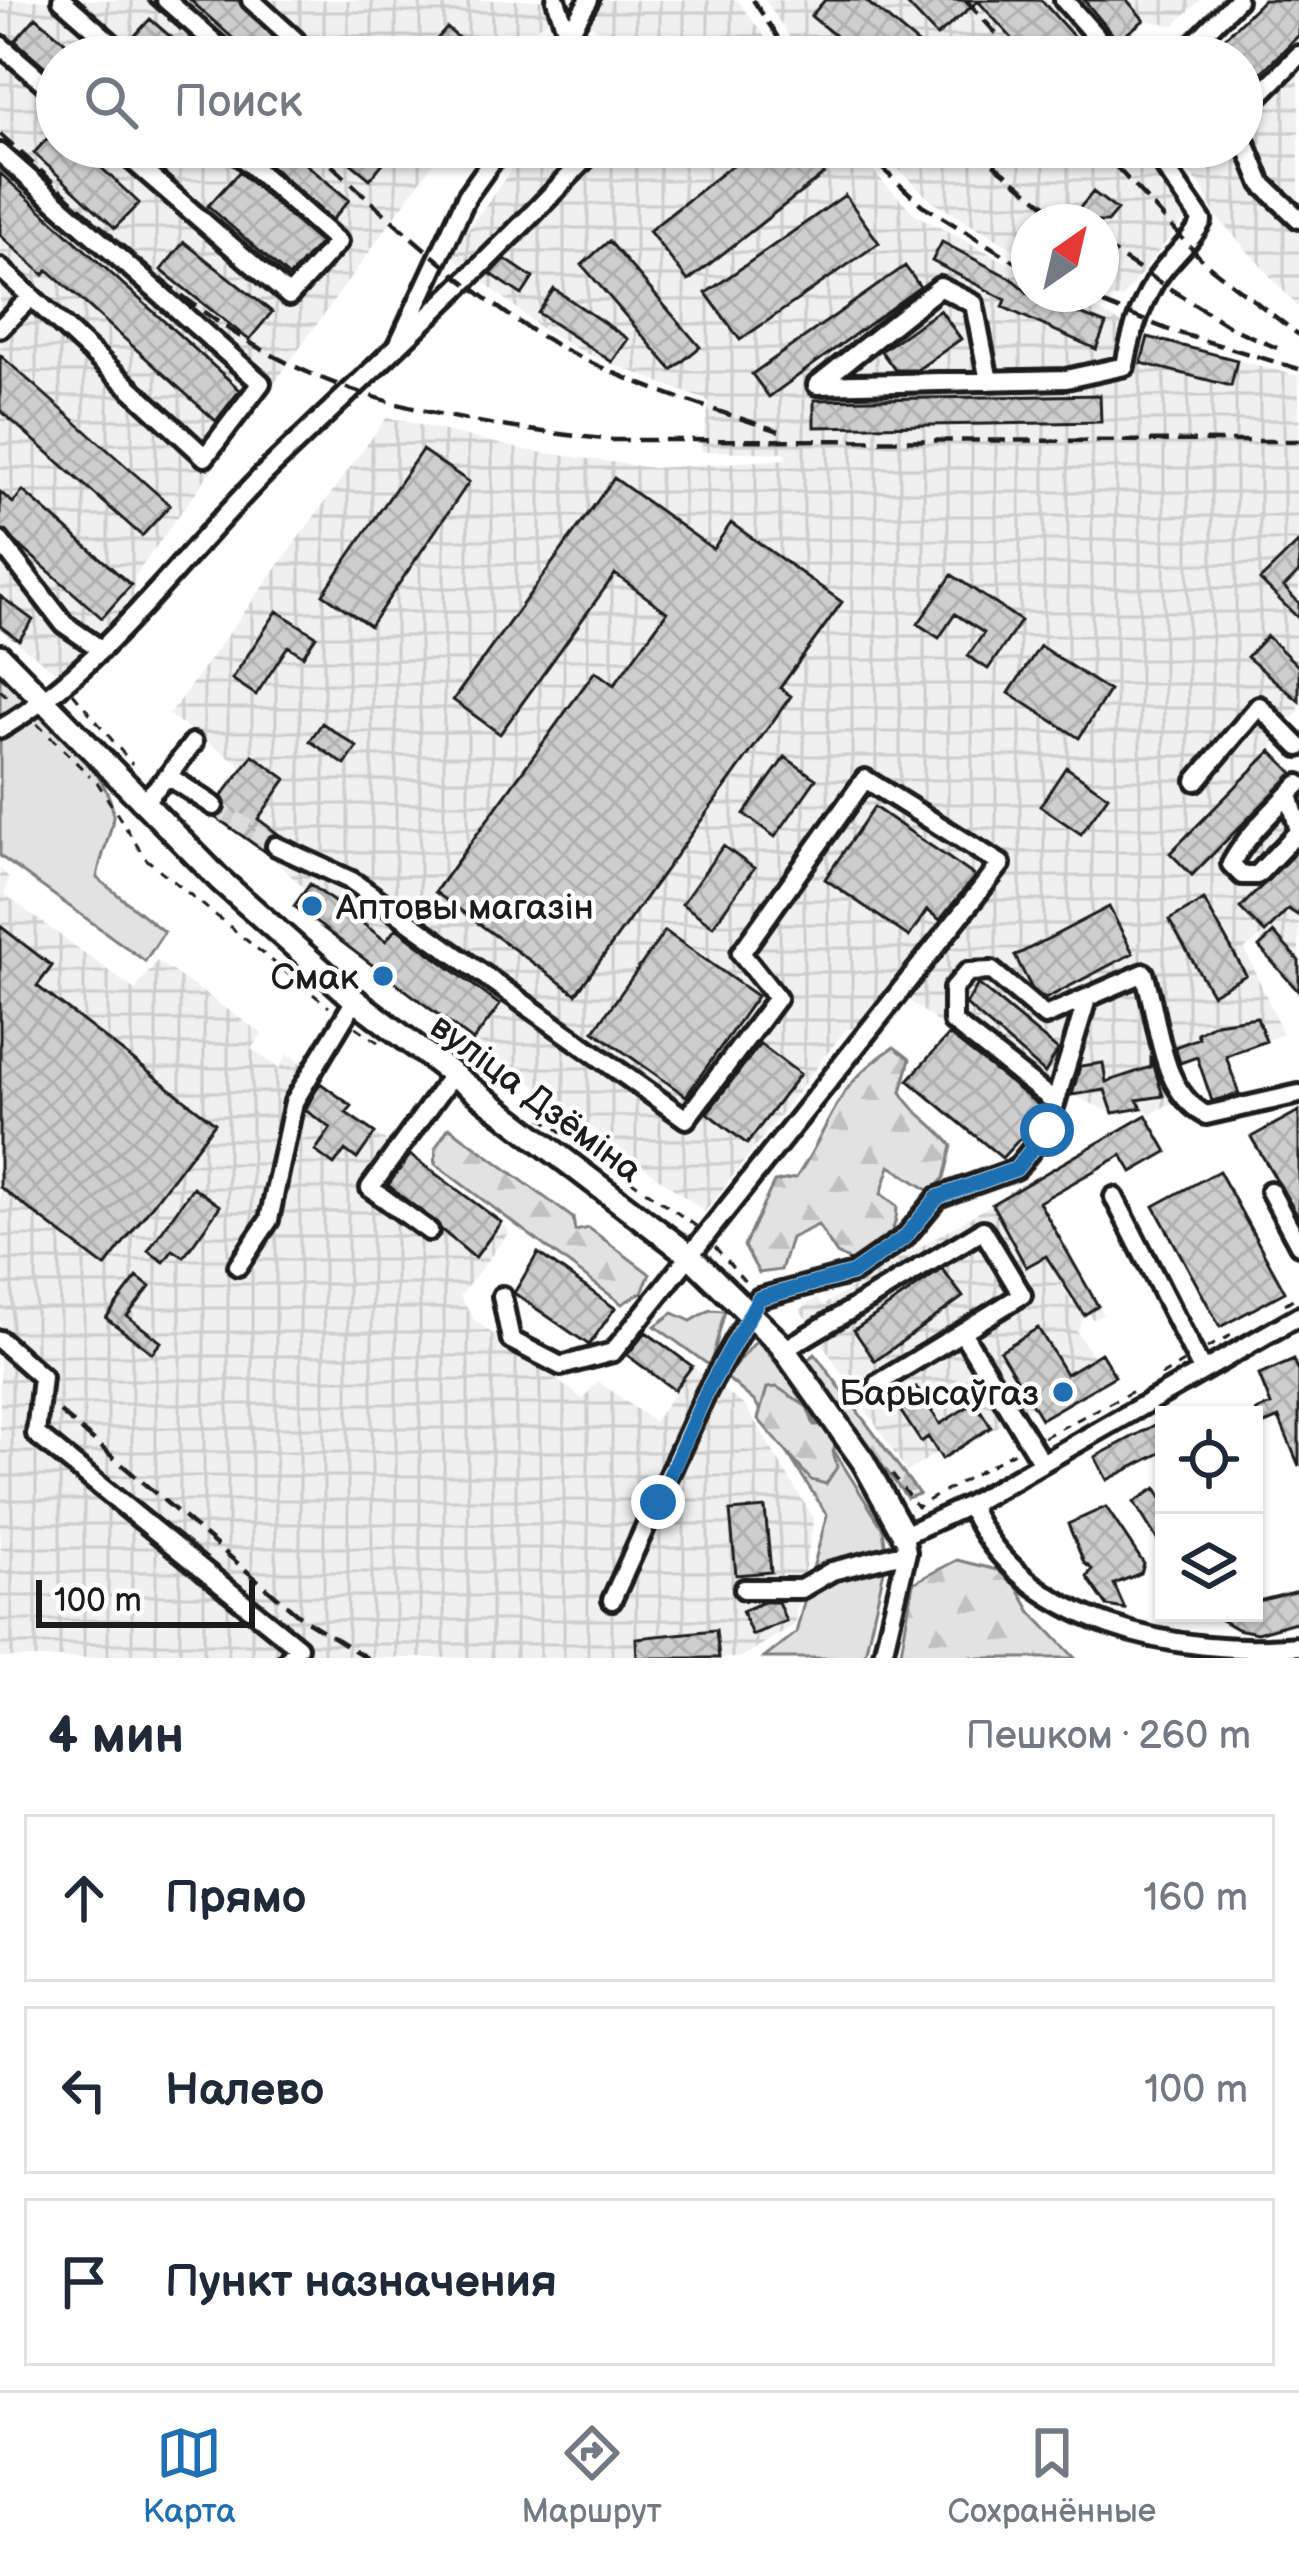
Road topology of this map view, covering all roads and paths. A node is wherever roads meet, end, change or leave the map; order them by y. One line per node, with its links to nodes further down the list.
1 (62, 0): 9 (street)
2 (166, 0): 10 (street)
3 (250, 0): 11 (street)
4 (556, 0): 8 (street)
5 (590, 0): 8 (street)
6 (1064, 0): 12 (street)
7 (1237, 0): 13 (street)
8 (568, 35)
9 (103, 36)
10 (207, 36)
11 (290, 36)
12 (1096, 36)
13 (1202, 36)
14 (0, 45): 16 (street)
15 (1299, 55): 17 (street)
16 (36, 76)
17 (1263, 91)
18 (0, 153): 27 (street)
19 (141, 168): 20 (street)
20 (254, 168)
21 (487, 168): 29 (street)
22 (576, 168): 29 (street)
23 (1165, 168): 30 (street)
24 (1255, 168): 25 (street)
25 (1299, 219)
26 (0, 268): 27 (street)
27 (32, 297): 28 (street)
28 (0, 328)
29 (394, 354): 32 (street)
30 (989, 381): 30 (street)
31 (0, 541): 32 (street)
32 (99, 648): 35 (street)
33 (0, 656): 35 (main road, вуліца Дзёміна)
34 (0, 691): 36 (path)
35 (57, 692): 36 (street); 43 (main road, вуліца Дзёміна); 43 (path)
36 (26, 714): 37 (street); 47 (path)
37 (0, 729)
38 (1296, 738): 41 (street)
39 (193, 743): 40 (street)
40 (168, 776): 43 (street); 44 (street)
41 (1196, 782)
42 (1294, 789): 42 (street)
43 (150, 796): 47 (main road, вуліца Дзёміна)
44 (214, 806)
45 (276, 845): 56 (street)
46 (1087, 998): 50 (street); 51 (street); 51 (street)
47 (349, 1009): 48 (path); 49 (main road, вуліца Дзёміна); 57 (street)
48 (378, 1042)
49 (453, 1074): 54 (street); 56 (main road, вуліца Дзёміна)
50 (1299, 1094)
51 (1055, 1102): 59 (street)
52 (1270, 1191): 55 (street)
53 (1114, 1197): 64 (street)
54 (428, 1231)
55 (1299, 1245)
56 (688, 1253): 58 (street); 59 (main road, вуліца Дзёміна)
57 (238, 1267)
58 (502, 1296)
59 (749, 1314): 63 (main road, вуліца Дзёміна); 70 (street)
60 (1299, 1316): 64 (street)
61 (962, 1332): 63 (street); 65 (street); 66 (street)
62 (0, 1340): 72 (street)
63 (784, 1350): 68 (main road, вуліца Дзёміна)
64 (1202, 1370): 66 (street)
65 (879, 1384)
66 (1042, 1463): 67 (street)
67 (969, 1505): 68 (street); 71 (street)
68 (906, 1544): 69 (street); 73 (street)
69 (744, 1589)
70 (612, 1600)
71 (1299, 1646)
72 (289, 1658)
73 (882, 1658)

